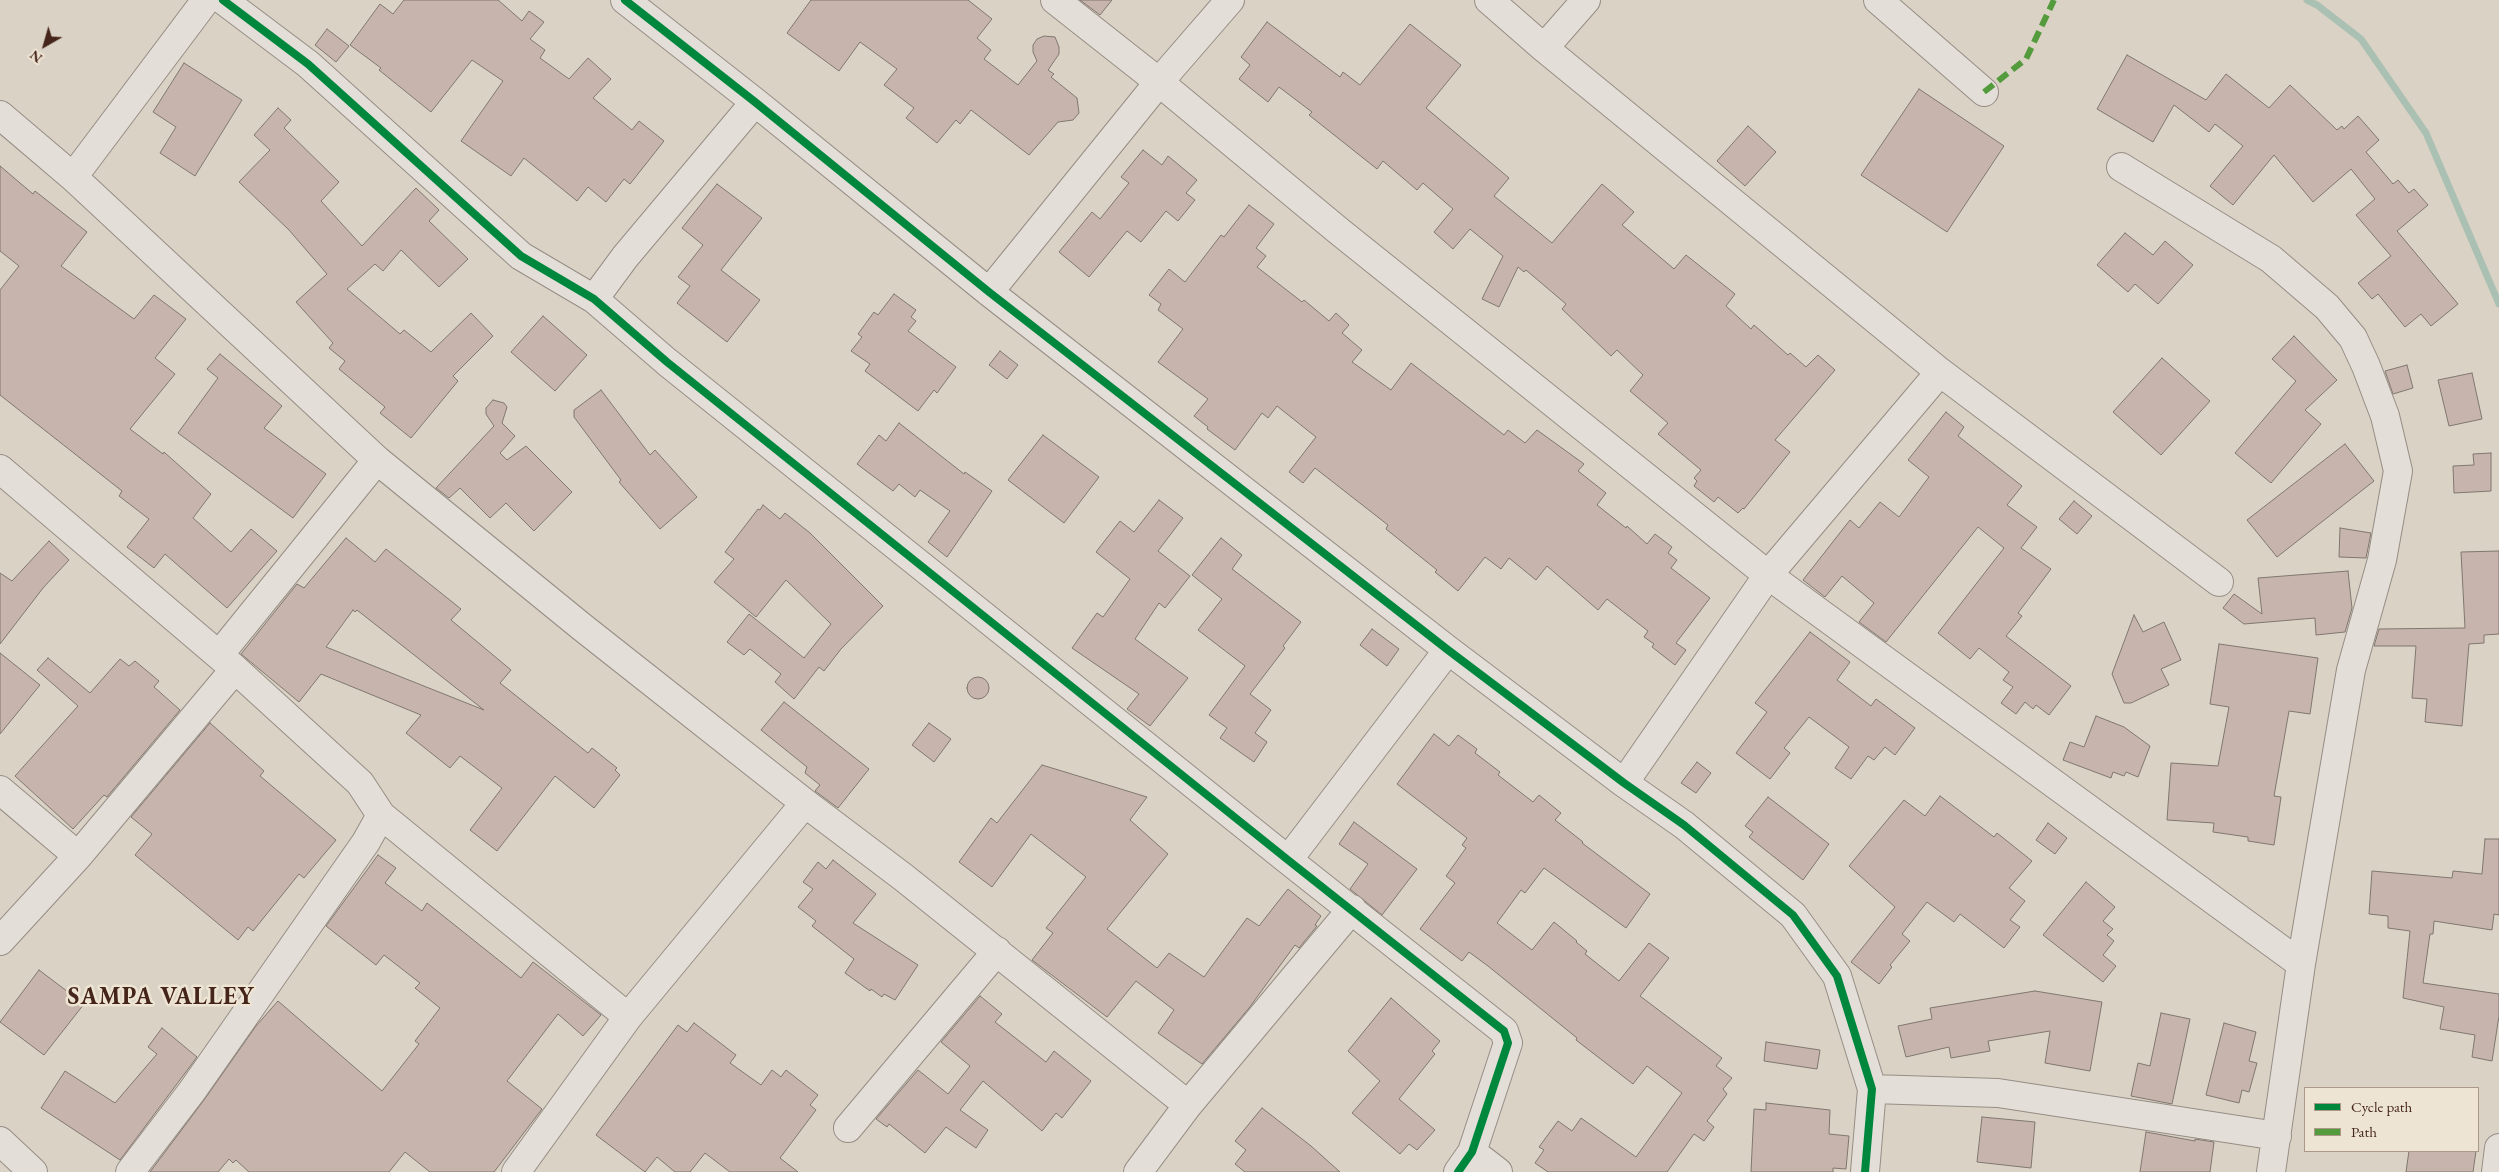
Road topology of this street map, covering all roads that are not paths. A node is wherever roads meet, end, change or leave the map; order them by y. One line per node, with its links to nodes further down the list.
1 (206, 0): 15 (street)
2 (223, 0): 17 (street)
3 (625, 0): 12 (street)
4 (1055, 0): 10 (street)
5 (1230, 0): 10 (street)
6 (1490, 0): 9 (street)
7 (1586, 0): 9 (street)
8 (1878, 0): 11 (street)
9 (1544, 48): 18 (street)
10 (1159, 82): 16 (street); 21 (street)
11 (1984, 92)
12 (755, 102): 16 (street); 17 (street)
13 (0, 115): 15 (street)
14 (2121, 167): 34 (street)
15 (73, 177): 19 (street)
16 (989, 292): 23 (street)
17 (594, 299): 30 (street)
18 (1940, 372): 21 (street); 22 (street)
19 (377, 460): 24 (street); 27 (street)
20 (0, 469): 24 (street)
21 (1768, 575): 25 (street); 34 (street)
22 (2219, 582)
23 (1448, 650): 25 (street); 30 (street)
24 (227, 662): 28 (street); 29 (street)
25 (1624, 783): 36 (street)
26 (0, 790): 29 (street)
27 (804, 803): 33 (street); 35 (street)
28 (381, 815): 35 (street); 44 (street)
29 (78, 856): 32 (street)
30 (1288, 860): 31 (street)
31 (1352, 909): 37 (street); 42 (street)
32 (0, 941)
33 (997, 952): 37 (street); 38 (street)
34 (2301, 964): 39 (street)
35 (628, 1017): 45 (street)
36 (1872, 1089): 39 (street); 48 (street)
37 (1188, 1105): 46 (street)
38 (848, 1128)
39 (2277, 1136): 49 (street)
40 (0, 1141): 43 (street)
41 (2499, 1148): 50 (street)
42 (1465, 1162): 47 (street)
43 (33, 1172)
44 (130, 1172)
45 (516, 1172)
46 (1138, 1172)
47 (1498, 1172)
48 (1865, 1172)
49 (2271, 1172)
50 (2496, 1172)

